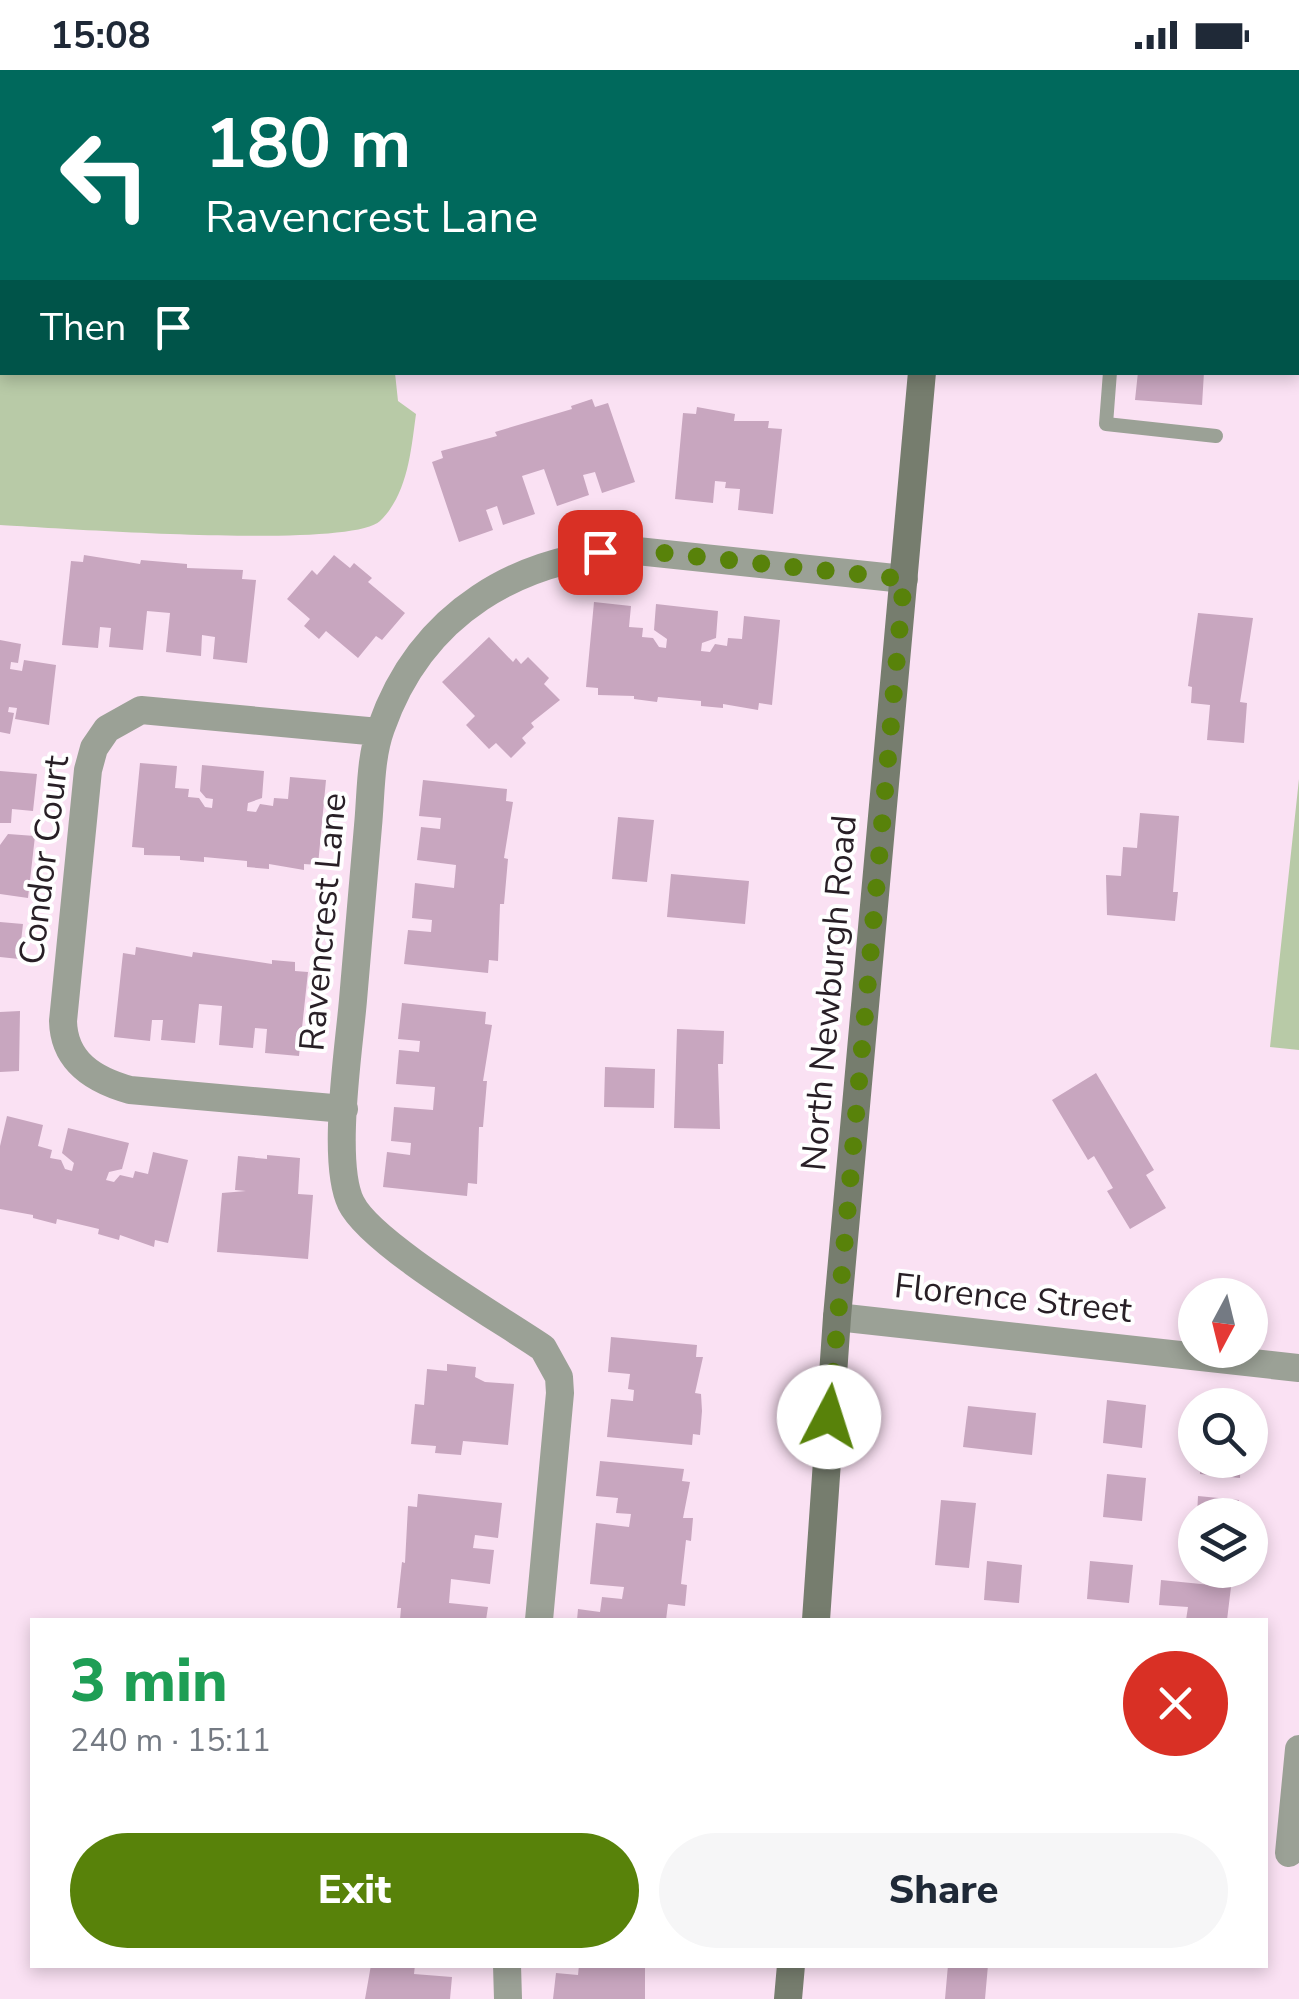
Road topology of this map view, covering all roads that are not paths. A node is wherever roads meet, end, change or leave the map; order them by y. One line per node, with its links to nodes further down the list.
1 (922, 375): 4 (main road, North Newburgh Road)
2 (1110, 375): 3 (lane)
3 (1216, 436)
4 (904, 579): 5 (street, Ravencrest Lane); 7 (main road, North Newburgh Road)
5 (379, 732): 6 (street, Ravencrest Lane); 6 (street, Condor Court)
6 (344, 1109): 9 (street, Ravencrest Lane)
7 (837, 1317): 8 (street, Florence Street); 10 (main road, North Newburgh Road)
8 (1299, 1368)
9 (539, 1618)
10 (816, 1618)
11 (1299, 1749): 12 (street)
12 (1289, 1853)
13 (508, 1968): 15 (street)
14 (790, 1968): 16 (main road)
15 (508, 1999)
16 (788, 1999)

